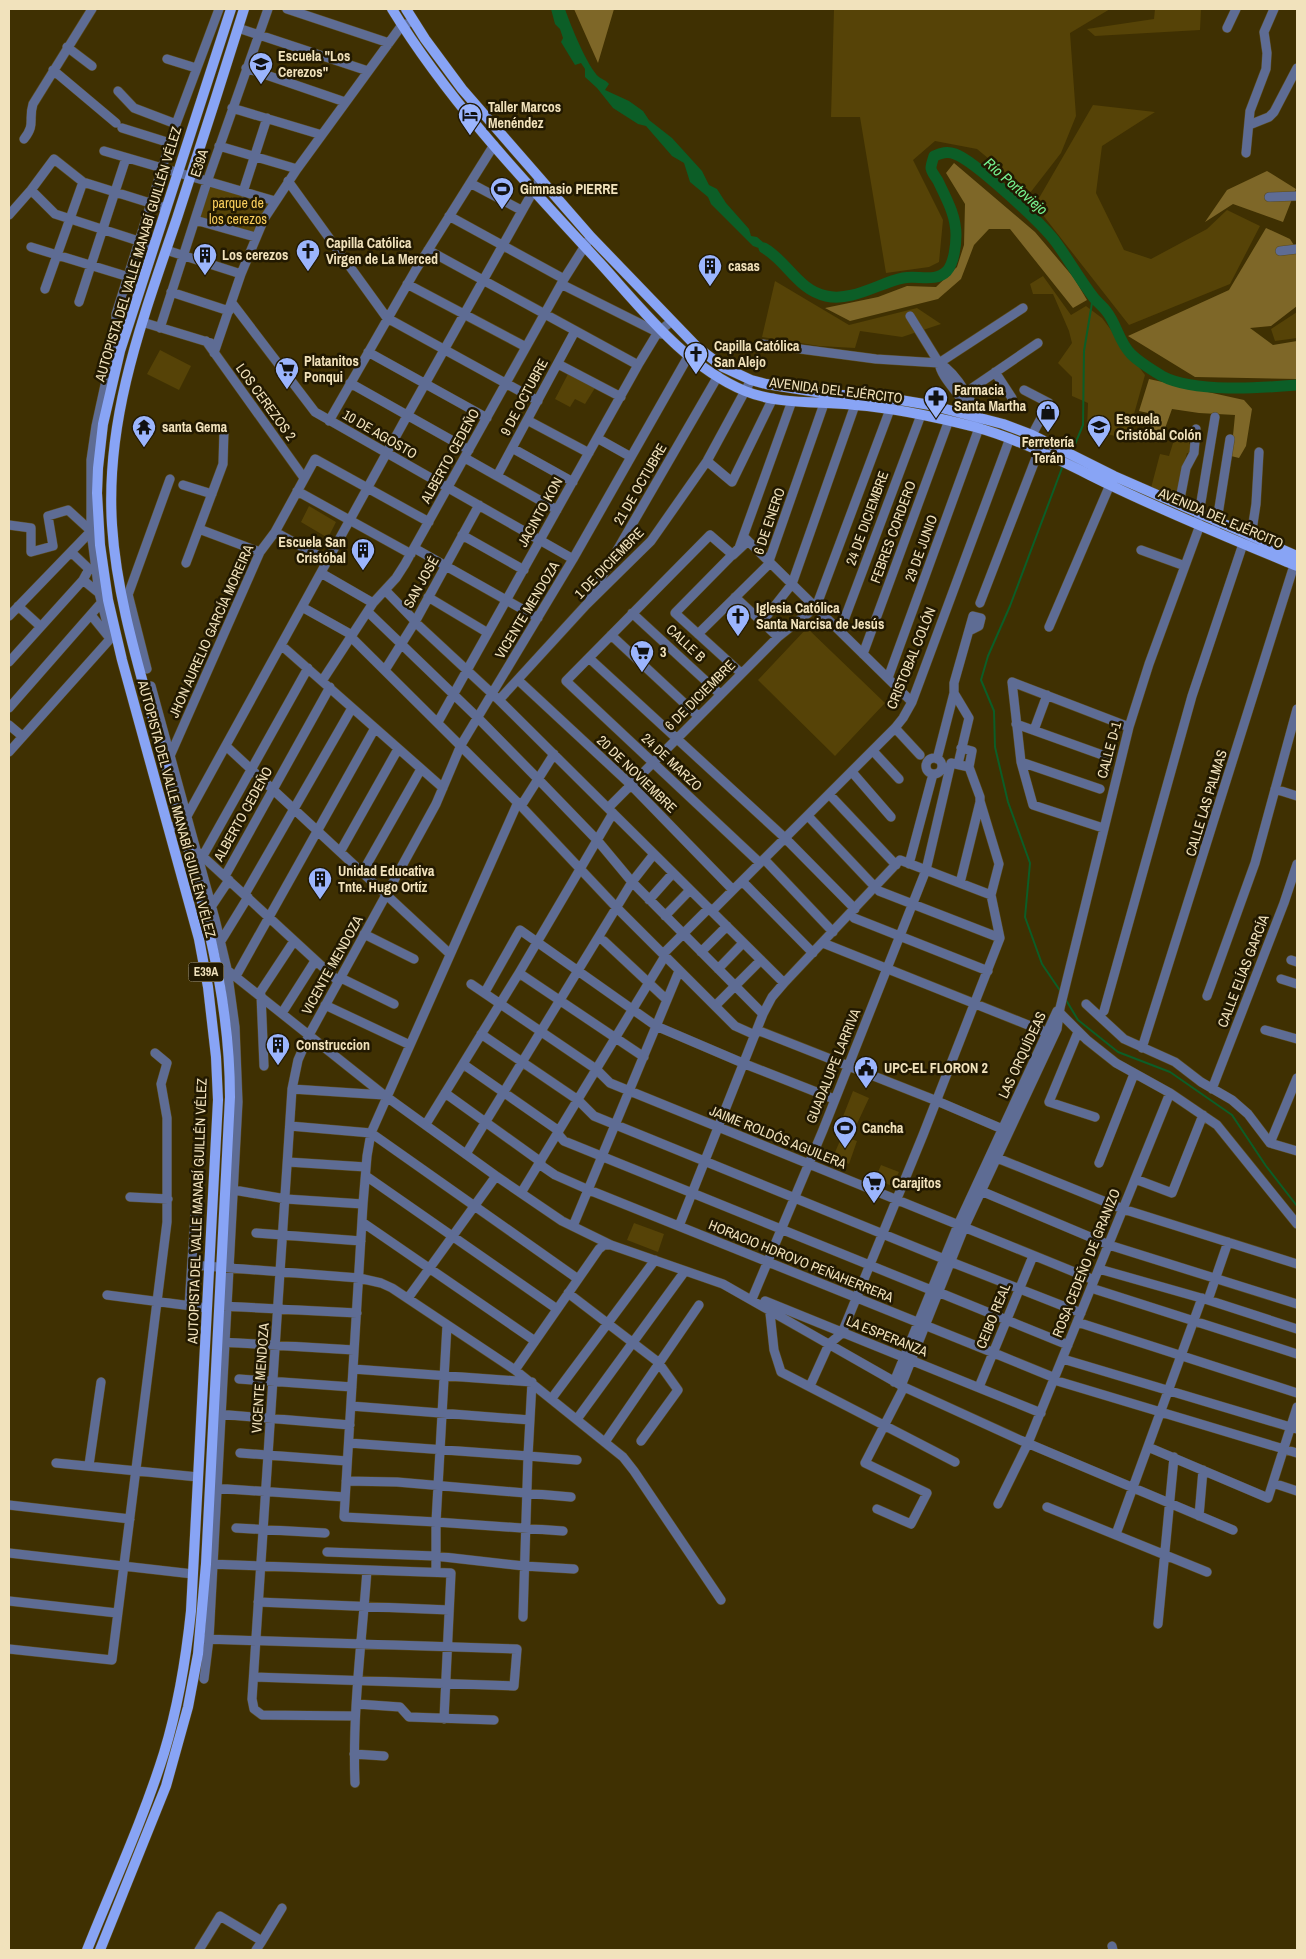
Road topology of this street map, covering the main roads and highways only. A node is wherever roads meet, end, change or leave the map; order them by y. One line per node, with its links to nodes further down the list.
1 (231, 9): 13 (main road, AUTOPISTA DEL VALLE MANABÍ GUILLÉN VÉLEZ / E39A)
2 (244, 9): 14 (main road, AUTOPISTA DEL VALLE MANABÍ GUILLÉN VÉLEZ / E39A)
3 (392, 9): 6 (main road, AVENIDA DEL EJÉRCITO)
4 (406, 9): 5 (main road, AVENIDA DEL EJÉRCITO)
5 (435, 52): 6 (main road); 7 (main road, AVENIDA DEL EJÉRCITO)
6 (424, 60): 7 (main road, AVENIDA DEL EJÉRCITO)
7 (587, 241): 8 (main road, AVENIDA DEL EJÉRCITO); 8 (main road, AVENIDA DEL EJÉRCITO)
8 (826, 398): 9 (main road, AVENIDA DEL EJÉRCITO); 9 (main road, AVENIDA DEL EJÉRCITO)
9 (892, 404): 10 (main road, AVENIDA DEL EJÉRCITO); 10 (main road, AVENIDA DEL EJÉRCITO)
10 (1112, 480): 11 (main road, AVENIDA DEL EJÉRCITO); 11 (main road, AVENIDA DEL EJÉRCITO)
11 (1216, 527): 12 (main road, AVENIDA DEL EJÉRCITO)
12 (1296, 561)
13 (87, 1950)
14 (100, 1950)

